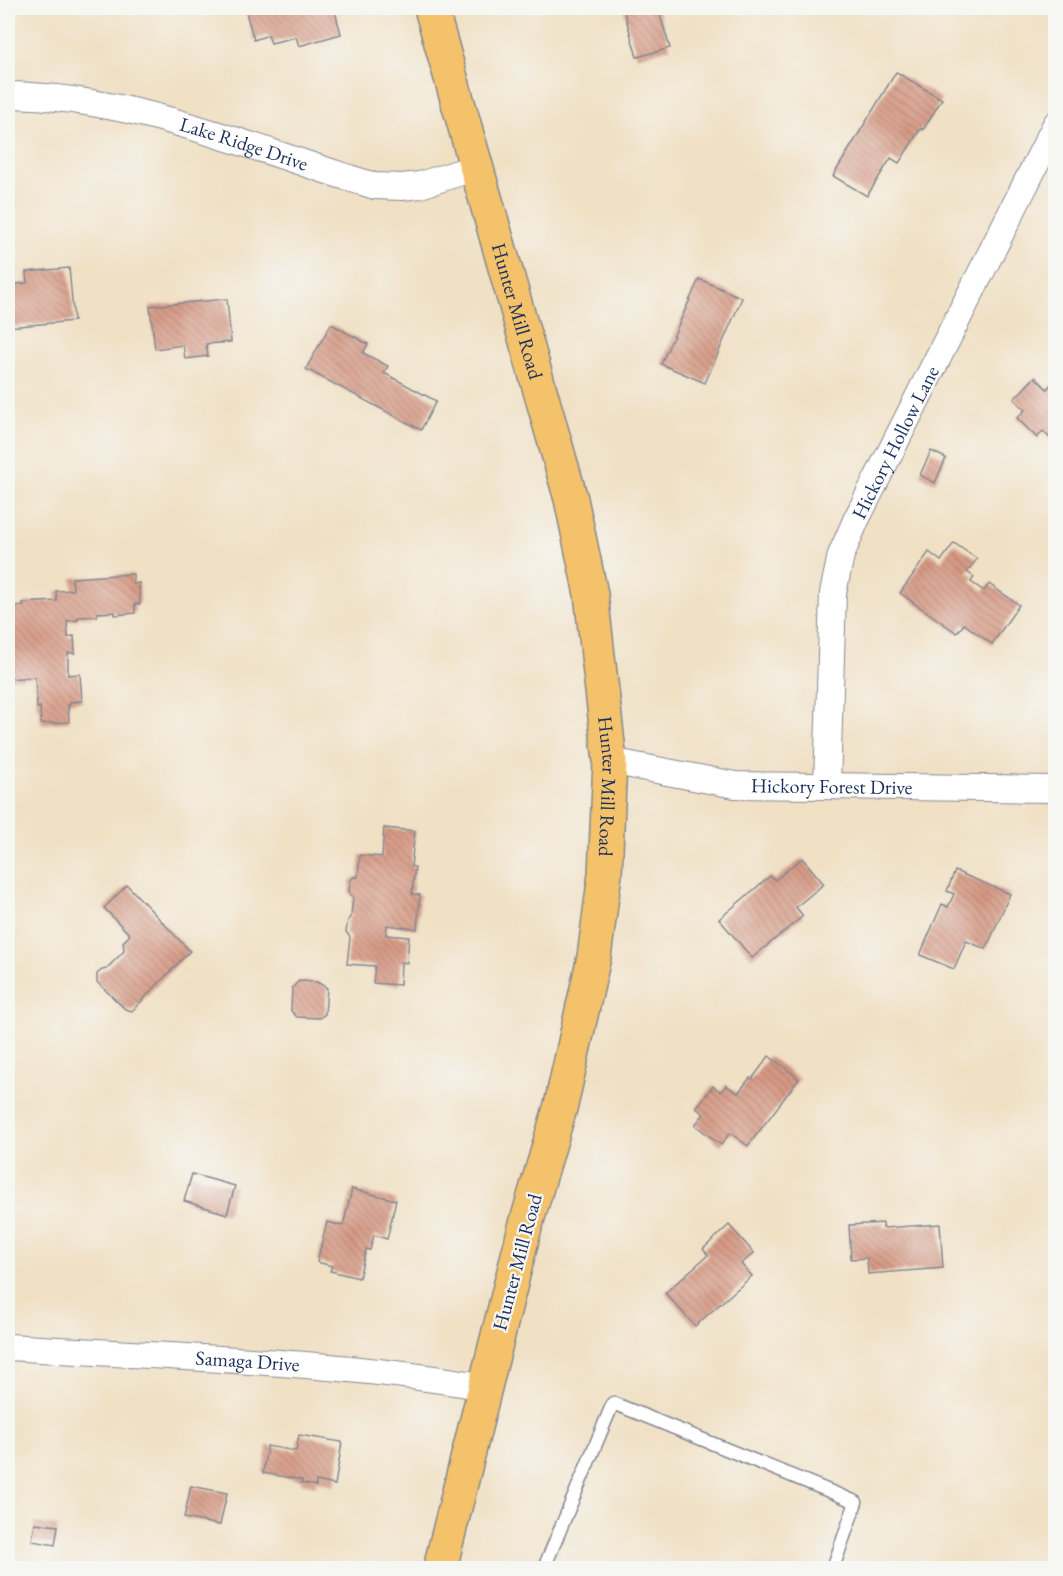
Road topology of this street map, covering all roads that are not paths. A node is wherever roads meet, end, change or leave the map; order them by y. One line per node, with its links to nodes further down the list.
1 (431, 8): 4 (main road, Hunter Mill Road)
2 (8, 95): 4 (street, Lake Ridge Drive)
3 (1056, 124): 6 (street, Hickory Hollow Lane)
4 (477, 167): 5 (main road, Hunter Mill Road)
5 (610, 761): 6 (street, Hickory Forest Drive); 9 (main road, Hunter Mill Road)
6 (827, 785): 7 (street, Hickory Forest Drive)
7 (1056, 789)
8 (8, 1347): 9 (street, Samaga Drive)
9 (486, 1387): 10 (main road, Hunter Mill Road)
10 (440, 1569)
11 (544, 1569): 12 (lane)
12 (833, 1569)

